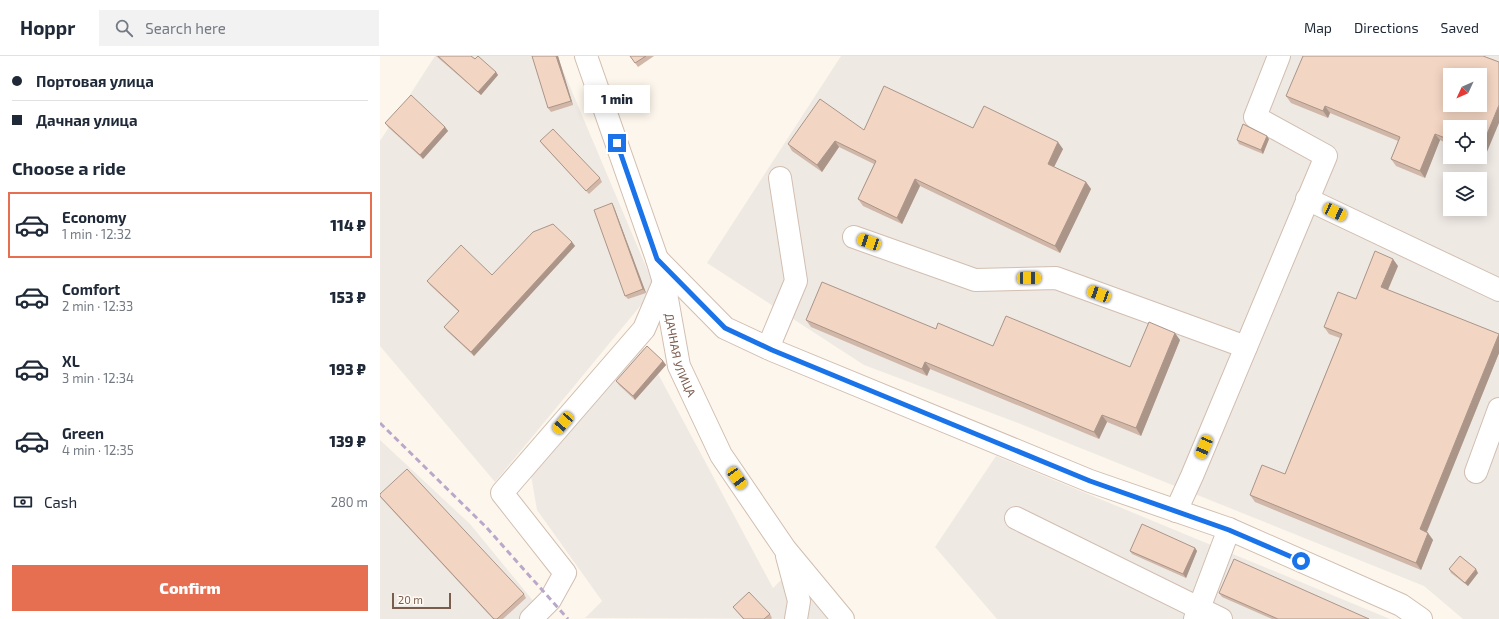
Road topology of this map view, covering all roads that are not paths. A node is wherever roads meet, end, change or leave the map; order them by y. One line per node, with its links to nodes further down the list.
1 (586, 56): 6 (street, ДАЧНАЯ УЛИЦА)
2 (1278, 56): 4 (street)
3 (780, 178): 10 (street)
4 (1307, 199): 8 (street); 9 (street)
5 (854, 237): 9 (street)
6 (657, 259): 7 (street, ДАЧНАЯ УЛИЦА); 10 (street)
7 (664, 282): 16 (street, ДАЧНАЯ УЛИЦА); 18 (street)
8 (1499, 290)
9 (1246, 347): 13 (street)
10 (768, 348): 13 (street)
11 (1499, 409): 12 (street)
12 (1476, 472)
13 (1176, 511): 15 (street)
14 (1016, 518): 17 (street)
15 (1229, 530): 17 (street); 22 (street)
16 (785, 549): 19 (street); 20 (street, ДАЧНАЯ УЛИЦА)
17 (1197, 614): 21 (street)
18 (531, 619)
19 (796, 619)
20 (843, 619)
21 (1221, 619)
22 (1422, 619)

